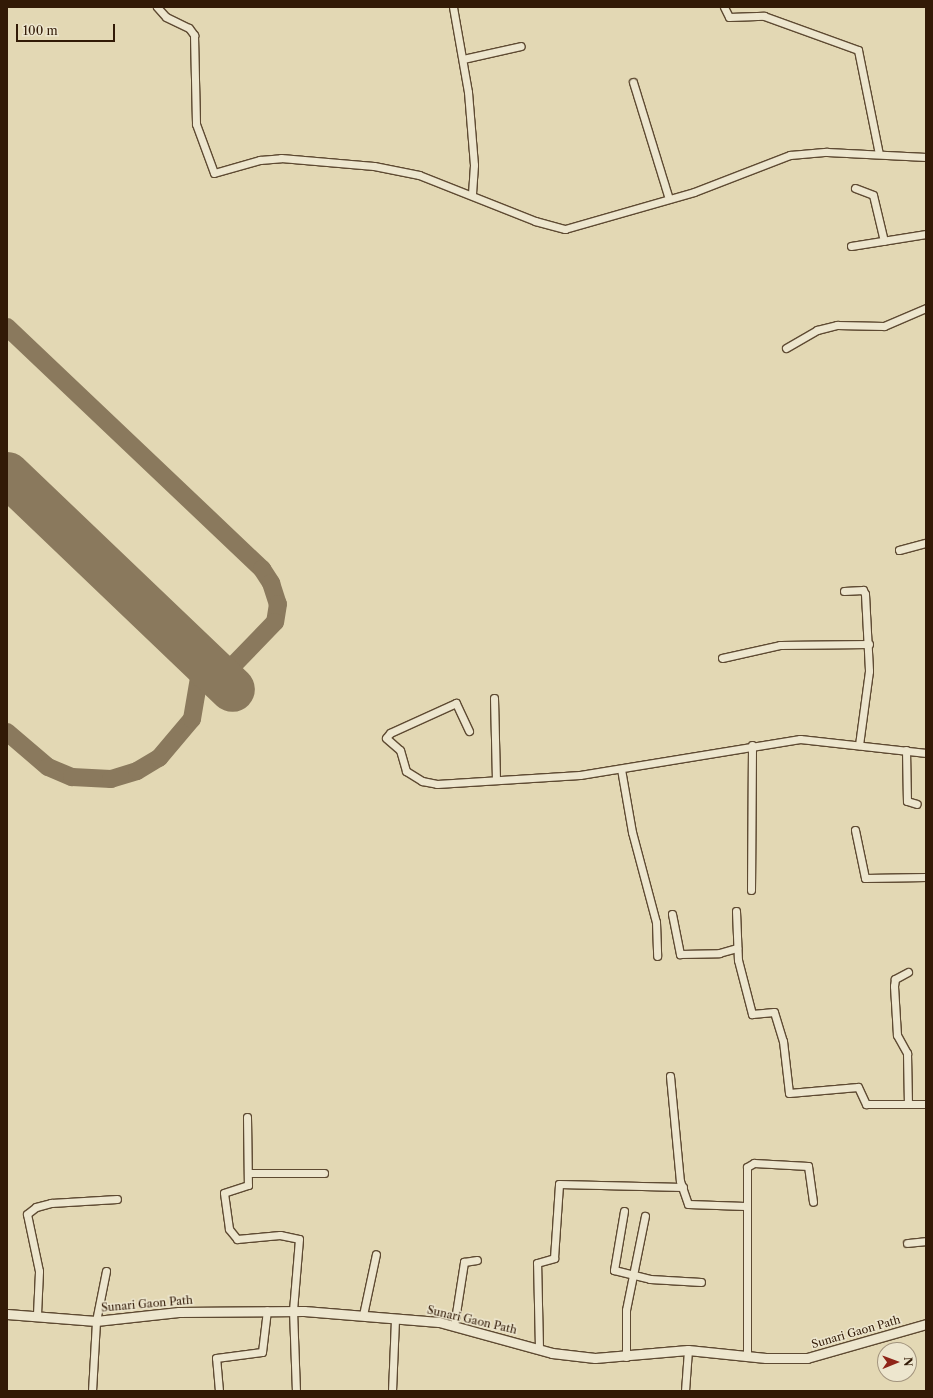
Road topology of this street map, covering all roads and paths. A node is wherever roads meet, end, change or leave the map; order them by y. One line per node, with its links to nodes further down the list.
1 (157, 7): 10 (street)
2 (453, 7): 5 (street)
3 (724, 7): 7 (street)
4 (521, 46): 5 (street)
5 (463, 59): 10 (street)
6 (633, 82): 11 (street)
7 (879, 154): 8 (street); 11 (street)
8 (926, 157)
9 (855, 188): 13 (street)
10 (472, 194): 11 (street)
11 (669, 199)
12 (926, 234): 13 (street)
13 (884, 241): 14 (street)
14 (851, 246)
15 (926, 308): 16 (street)
16 (786, 348)
17 (926, 543): 18 (street)
18 (899, 550)
19 (844, 591): 20 (street)
20 (869, 644): 21 (street); 25 (street)
21 (722, 658)
22 (494, 698): 29 (street)
23 (469, 731): 29 (street)
24 (752, 745): 25 (street); 28 (street); 33 (street)
25 (859, 745): 26 (street)
26 (906, 750): 27 (street); 30 (street)
27 (926, 753)
28 (621, 769): 29 (street); 37 (street)
29 (496, 779)
30 (917, 804)
31 (855, 830): 32 (street)
32 (926, 877)
33 (751, 890)
34 (736, 911): 36 (street)
35 (672, 914): 36 (street)
36 (737, 948): 40 (street)
37 (657, 956)
38 (908, 972): 40 (street)
39 (670, 1076): 45 (street)
40 (908, 1103): 41 (street)
41 (926, 1104)
42 (247, 1117): 43 (street)
43 (248, 1173): 44 (street); 59 (street)
44 (324, 1173)
45 (683, 1187): 48 (street); 67 (street)
46 (117, 1199): 61 (street)
47 (813, 1202): 48 (street)
48 (745, 1206): 69 (street)
49 (624, 1211): 56 (street)
50 (645, 1216): 56 (street)
51 (926, 1241): 52 (street)
52 (907, 1243)
53 (376, 1254): 62 (street)
54 (477, 1260): 66 (street)
55 (106, 1271): 64 (street)
56 (634, 1274): 57 (street); 70 (street)
57 (701, 1282)
58 (266, 1310): 59 (street, Sunari Gaon Path); 64 (street, Sunari Gaon Path); 72 (street)
59 (293, 1310): 62 (street, Sunari Gaon Path); 73 (street)
60 (7, 1314): 61 (street, Sunari Gaon Path)
61 (37, 1314): 64 (street, Sunari Gaon Path)
62 (363, 1315): 63 (street, Sunari Gaon Path)
63 (395, 1318): 66 (street, Sunari Gaon Path); 74 (street)
64 (96, 1321): 71 (street)
65 (926, 1324): 69 (street, Sunari Gaon Path)
66 (454, 1326): 67 (street, Sunari Gaon Path)
67 (539, 1348): 70 (street, Sunari Gaon Path)
68 (688, 1350): 69 (street, Sunari Gaon Path); 70 (street, Sunari Gaon Path); 75 (street)
69 (746, 1355)
70 (626, 1357)
71 (92, 1391)
72 (219, 1391)
73 (296, 1391)
74 (392, 1391)
75 (685, 1391)

